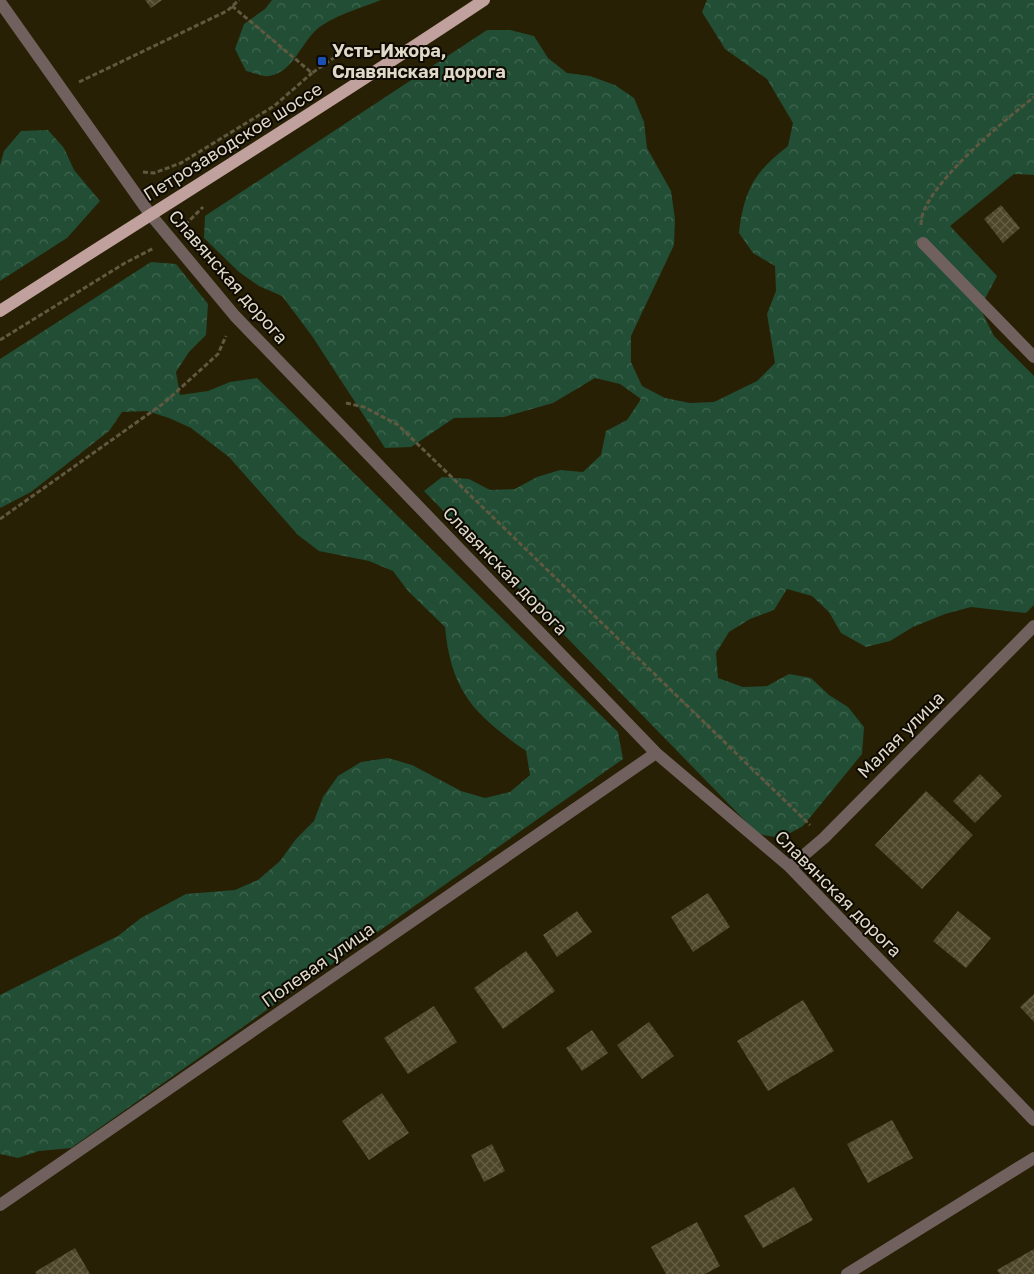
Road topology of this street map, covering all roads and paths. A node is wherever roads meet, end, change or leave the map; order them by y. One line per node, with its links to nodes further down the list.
1 (239, 0): 4 (path)
2 (484, 0): 11 (main road, Петрозаводское шоссе)
3 (0, 2): 7 (street, Славянская дорога)
4 (232, 6): 6 (path); 7 (path)
5 (341, 53): 6 (path)
6 (312, 73): 9 (path)
7 (63, 90): 9 (street, Славянская дорога)
8 (1034, 97): 13 (path)
9 (118, 168): 11 (street, Славянская дорога)
10 (205, 205): 12 (path)
11 (150, 214): 12 (street, Славянская дорога); 14 (main road, Петрозаводское шоссе)
12 (171, 239): 15 (street, Славянская дорога); 16 (path)
13 (923, 243): 17 (street)
14 (0, 311)
15 (235, 316): 19 (path); 21 (street, Славянская дорога)
16 (0, 340)
17 (1034, 357)
18 (338, 401): 22 (path)
19 (0, 519)
20 (1034, 626): 22 (street, Малая улица)
21 (656, 753): 23 (street, Славянская дорога); 26 (street, Полевая улица)
22 (824, 838): 23 (street, Малая улица)
23 (790, 867): 24 (street, Славянская дорога)
24 (1034, 1120)
25 (1034, 1158): 27 (street)
26 (0, 1206)
27 (847, 1274)

